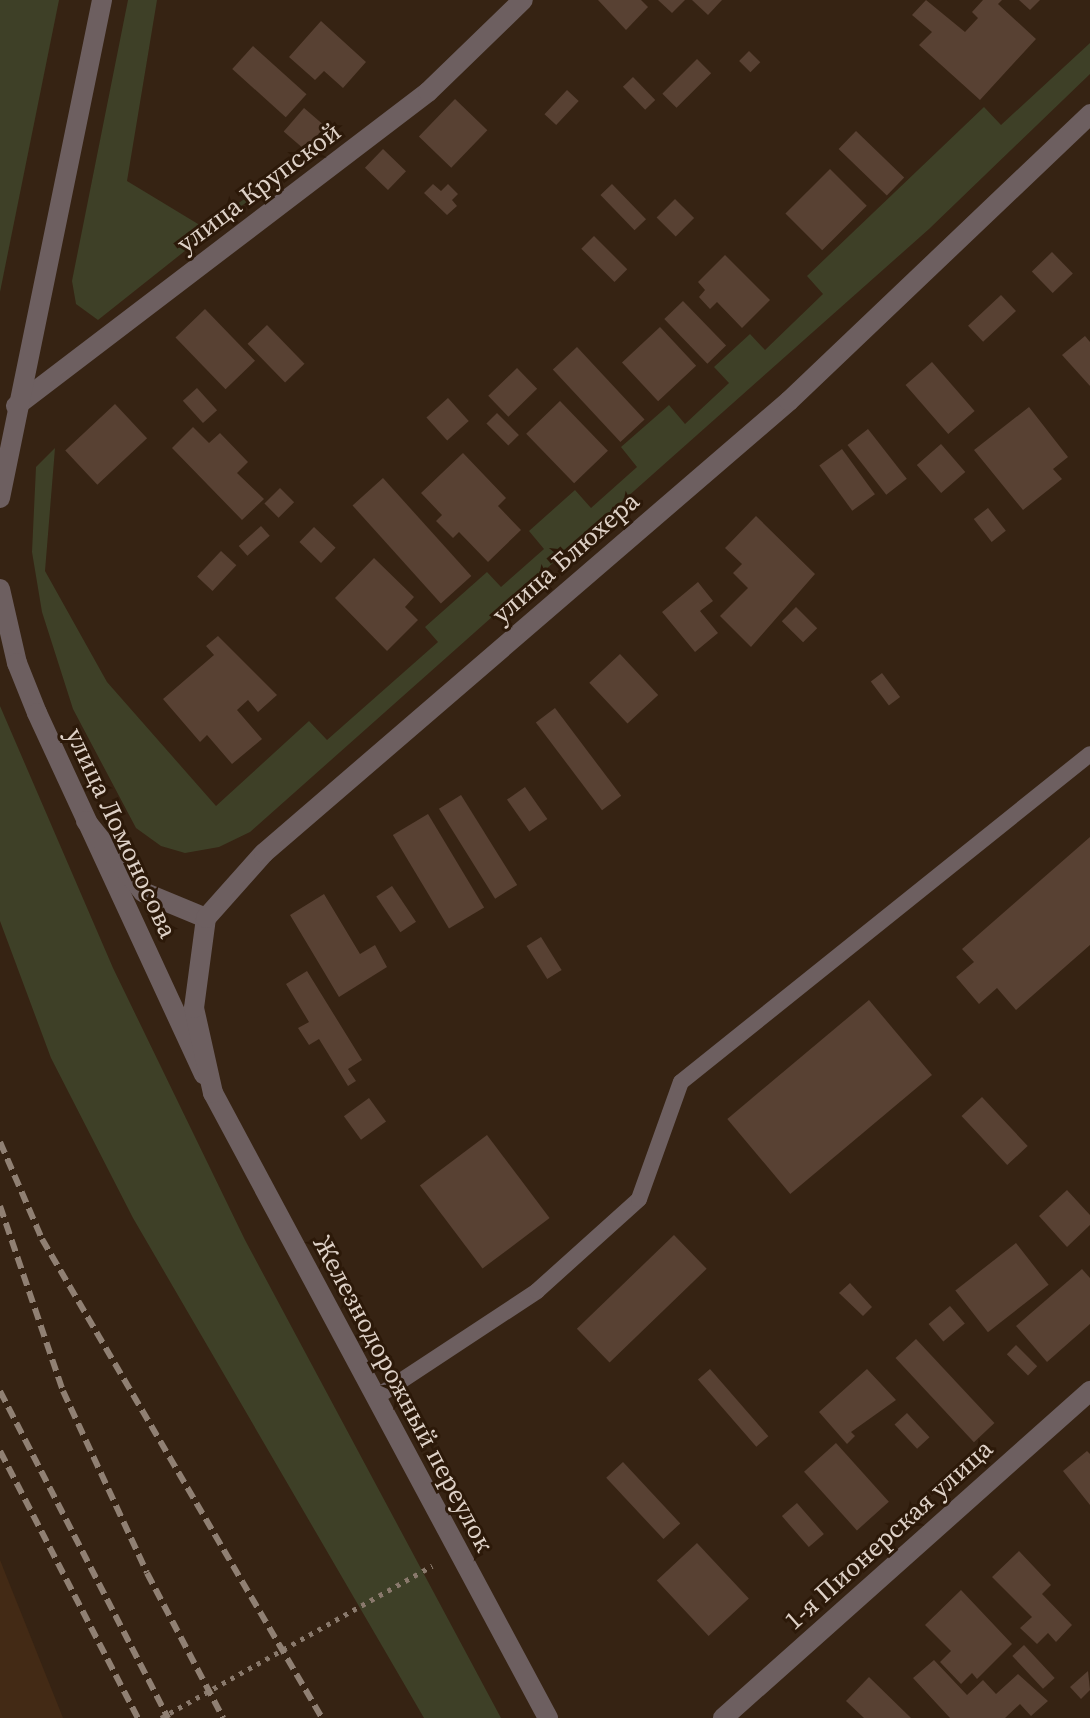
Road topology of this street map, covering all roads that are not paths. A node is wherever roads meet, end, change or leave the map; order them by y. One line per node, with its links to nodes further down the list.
1 (102, 0): 4 (street)
2 (523, 0): 4 (street, улица Крупской)
3 (1090, 114): 9 (street, улица Блюхера)
4 (16, 406): 5 (street)
5 (0, 498)
6 (0, 589): 8 (street, улица Ломоносова)
7 (1090, 754): 12 (lane)
8 (86, 821): 9 (street); 10 (street, улица Ломоносова)
9 (206, 918): 10 (street)
10 (213, 1093): 12 (street, Железнодорожный переулок)
11 (1090, 1391): 14 (street, 1-я Пионерская улица)
12 (375, 1398): 13 (street, Железнодорожный переулок)
13 (548, 1718)
14 (723, 1718)

